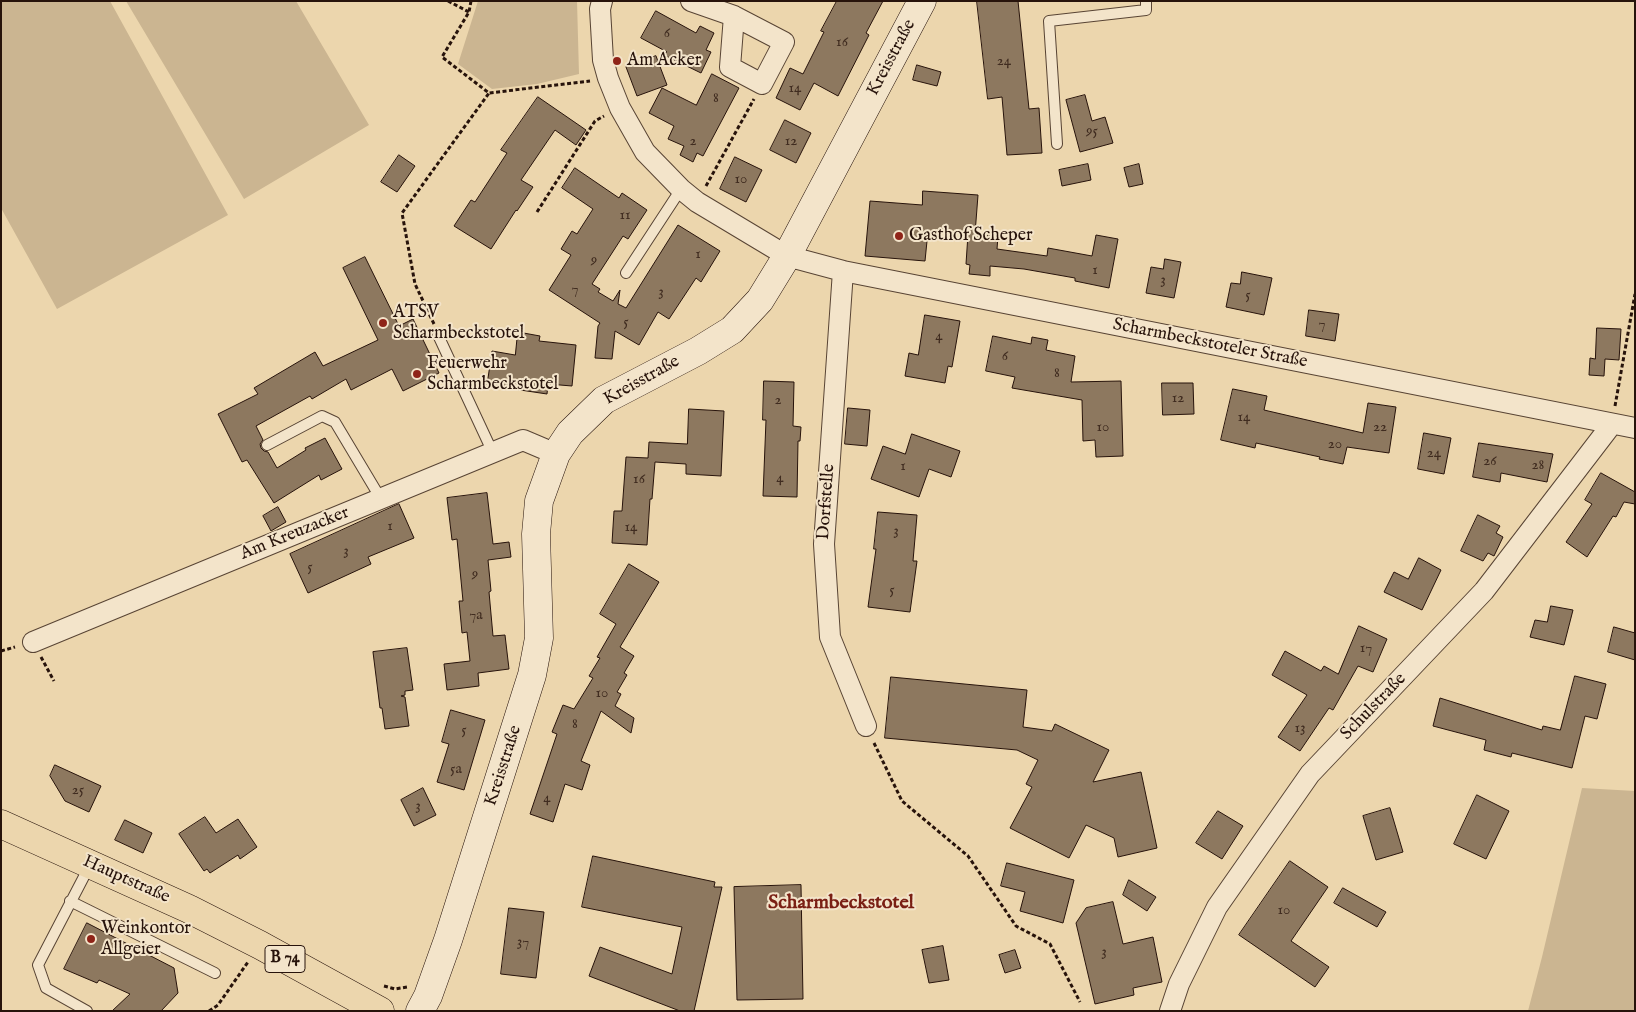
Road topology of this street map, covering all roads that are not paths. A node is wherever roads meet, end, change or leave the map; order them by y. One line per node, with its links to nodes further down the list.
1 (602, 1): 7 (street)
2 (691, 1): 5 (street)
3 (922, 1): 8 (street, Kreisstraße)
4 (1146, 1): 6 (lane)
5 (734, 16): 5 (street)
6 (1057, 144)
7 (681, 189): 8 (street); 10 (lane)
8 (787, 256): 9 (street, Scharmbeckstoteler Straße); 16 (street, Kreisstraße)
9 (843, 271): 12 (street, Scharmbeckstoteler Straße); 19 (street, Dorfstelle)
10 (626, 273)
11 (438, 335): 15 (lane)
12 (1612, 424): 13 (street, Scharmbeckstoteler Straße); 27 (street, Schulstraße)
13 (1635, 428)
14 (268, 445): 17 (lane)
15 (493, 453): 16 (street, Am Kreuzacker); 17 (street, Am Kreuzacker)
16 (556, 454): 26 (street, Kreisstraße)
17 (381, 499): 18 (street, Am Kreuzacker)
18 (33, 642)
19 (866, 726)
20 (1, 824): 21 (main road, Hauptstraße / B 74)
21 (90, 864): 22 (lane); 25 (main road, Hauptstraße / B 74)
22 (70, 901): 23 (lane); 24 (lane)
23 (215, 973)
24 (87, 1011)
25 (380, 1011)
26 (420, 1011)
27 (1170, 1011)

